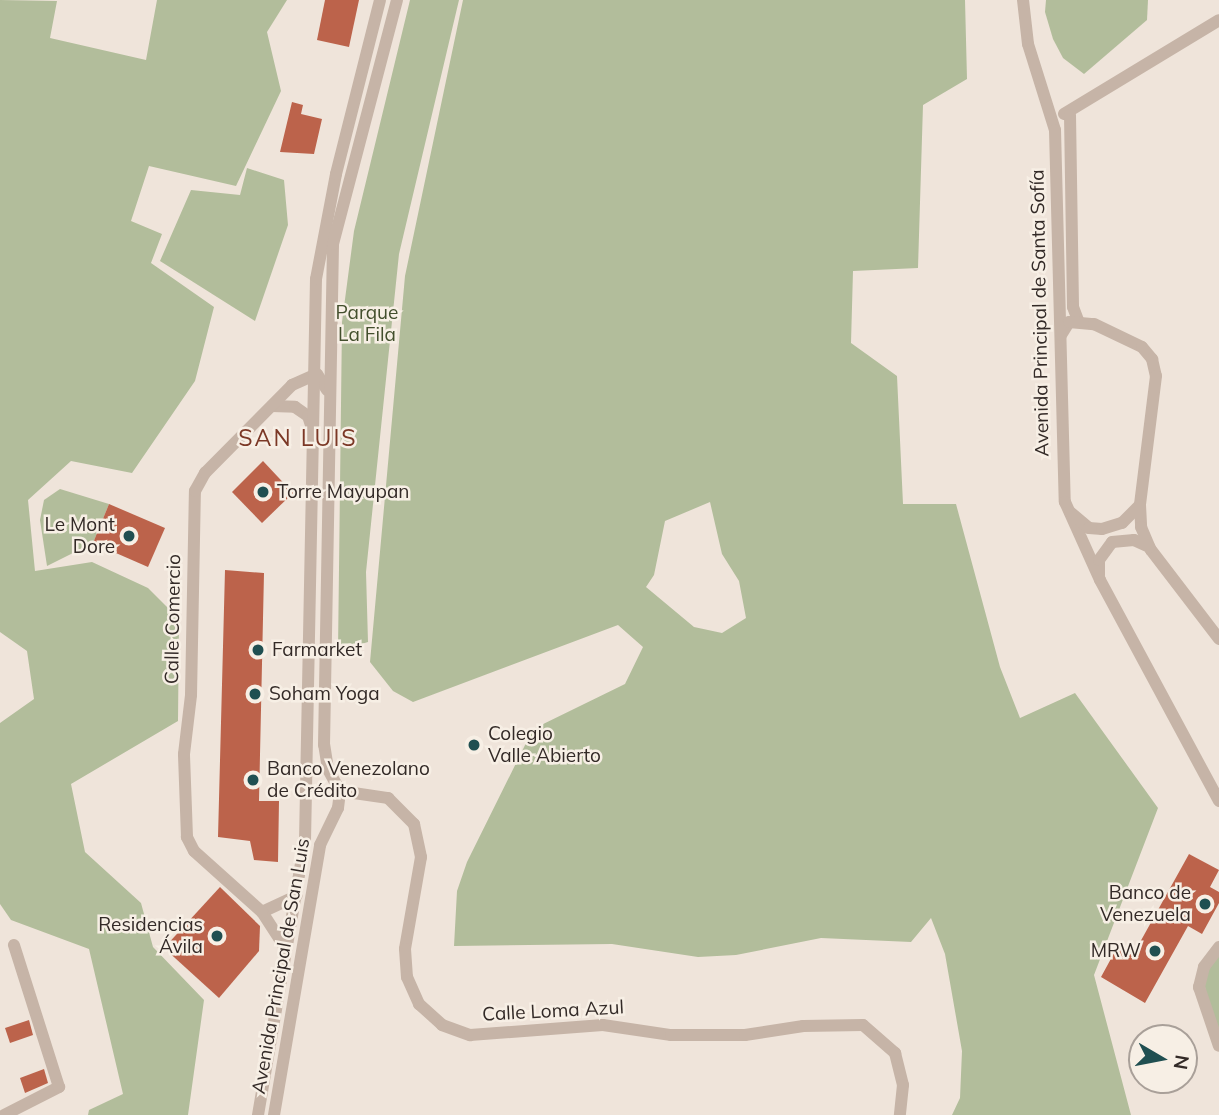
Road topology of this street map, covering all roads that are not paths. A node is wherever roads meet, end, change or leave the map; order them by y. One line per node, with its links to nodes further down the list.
1 (380, 0): 8 (street, Avenida Principal de San Luis)
2 (397, 0): 9 (street)
3 (1023, 0): 5 (street, Avenida Principal de Santa Sofía)
4 (1219, 20): 6 (street)
5 (1053, 114): 6 (street); 10 (street, Avenida Principal de Santa Sofía)
6 (1070, 115): 7 (street, Avenida Principal de Santa Sofía)
7 (1078, 320): 10 (street); 15 (street, Avenida Principal de Santa Sofía)
8 (313, 322): 9 (street); 11 (street, Avenida Principal de San Luis)
9 (331, 323): 12 (street)
10 (1059, 342): 16 (street, Avenida Principal de Santa Sofía)
11 (311, 374): 12 (street); 13 (street, Calle Comercio); 14 (street, Avenida Principal de San Luis)
12 (328, 394): 20 (street)
13 (272, 406): 14 (street); 24 (street, Calle Comercio)
14 (311, 426): 21 (street, Avenida Principal de San Luis)
15 (1140, 505): 16 (street); 17 (street, Avenida Principal de Santa Sofía)
16 (1067, 510): 18 (street, Avenida Principal de Santa Sofía)
17 (1151, 550): 18 (street); 19 (street, Avenida Principal de Santa Sofía)
18 (1100, 580): 22 (street, Avenida Principal de Santa Sofía)
19 (1219, 639)
20 (338, 787): 21 (street, Calle Loma Azul); 32 (street, Avenida Principal de San Luis); 33 (street, Calle Loma Azul)
21 (308, 788): 23 (street, Avenida Principal de San Luis)
22 (1219, 801)
23 (296, 896): 24 (street); 27 (street, Avenida Principal de San Luis)
24 (262, 912): 27 (street, Calle Comercio)
25 (14, 945): 30 (street)
26 (1219, 947): 28 (street)
27 (287, 952): 31 (street, Avenida Principal de San Luis)
28 (1219, 1046)
29 (0, 1103): 30 (street)
30 (4, 1115)
31 (258, 1115)
32 (274, 1115)
33 (900, 1115)

